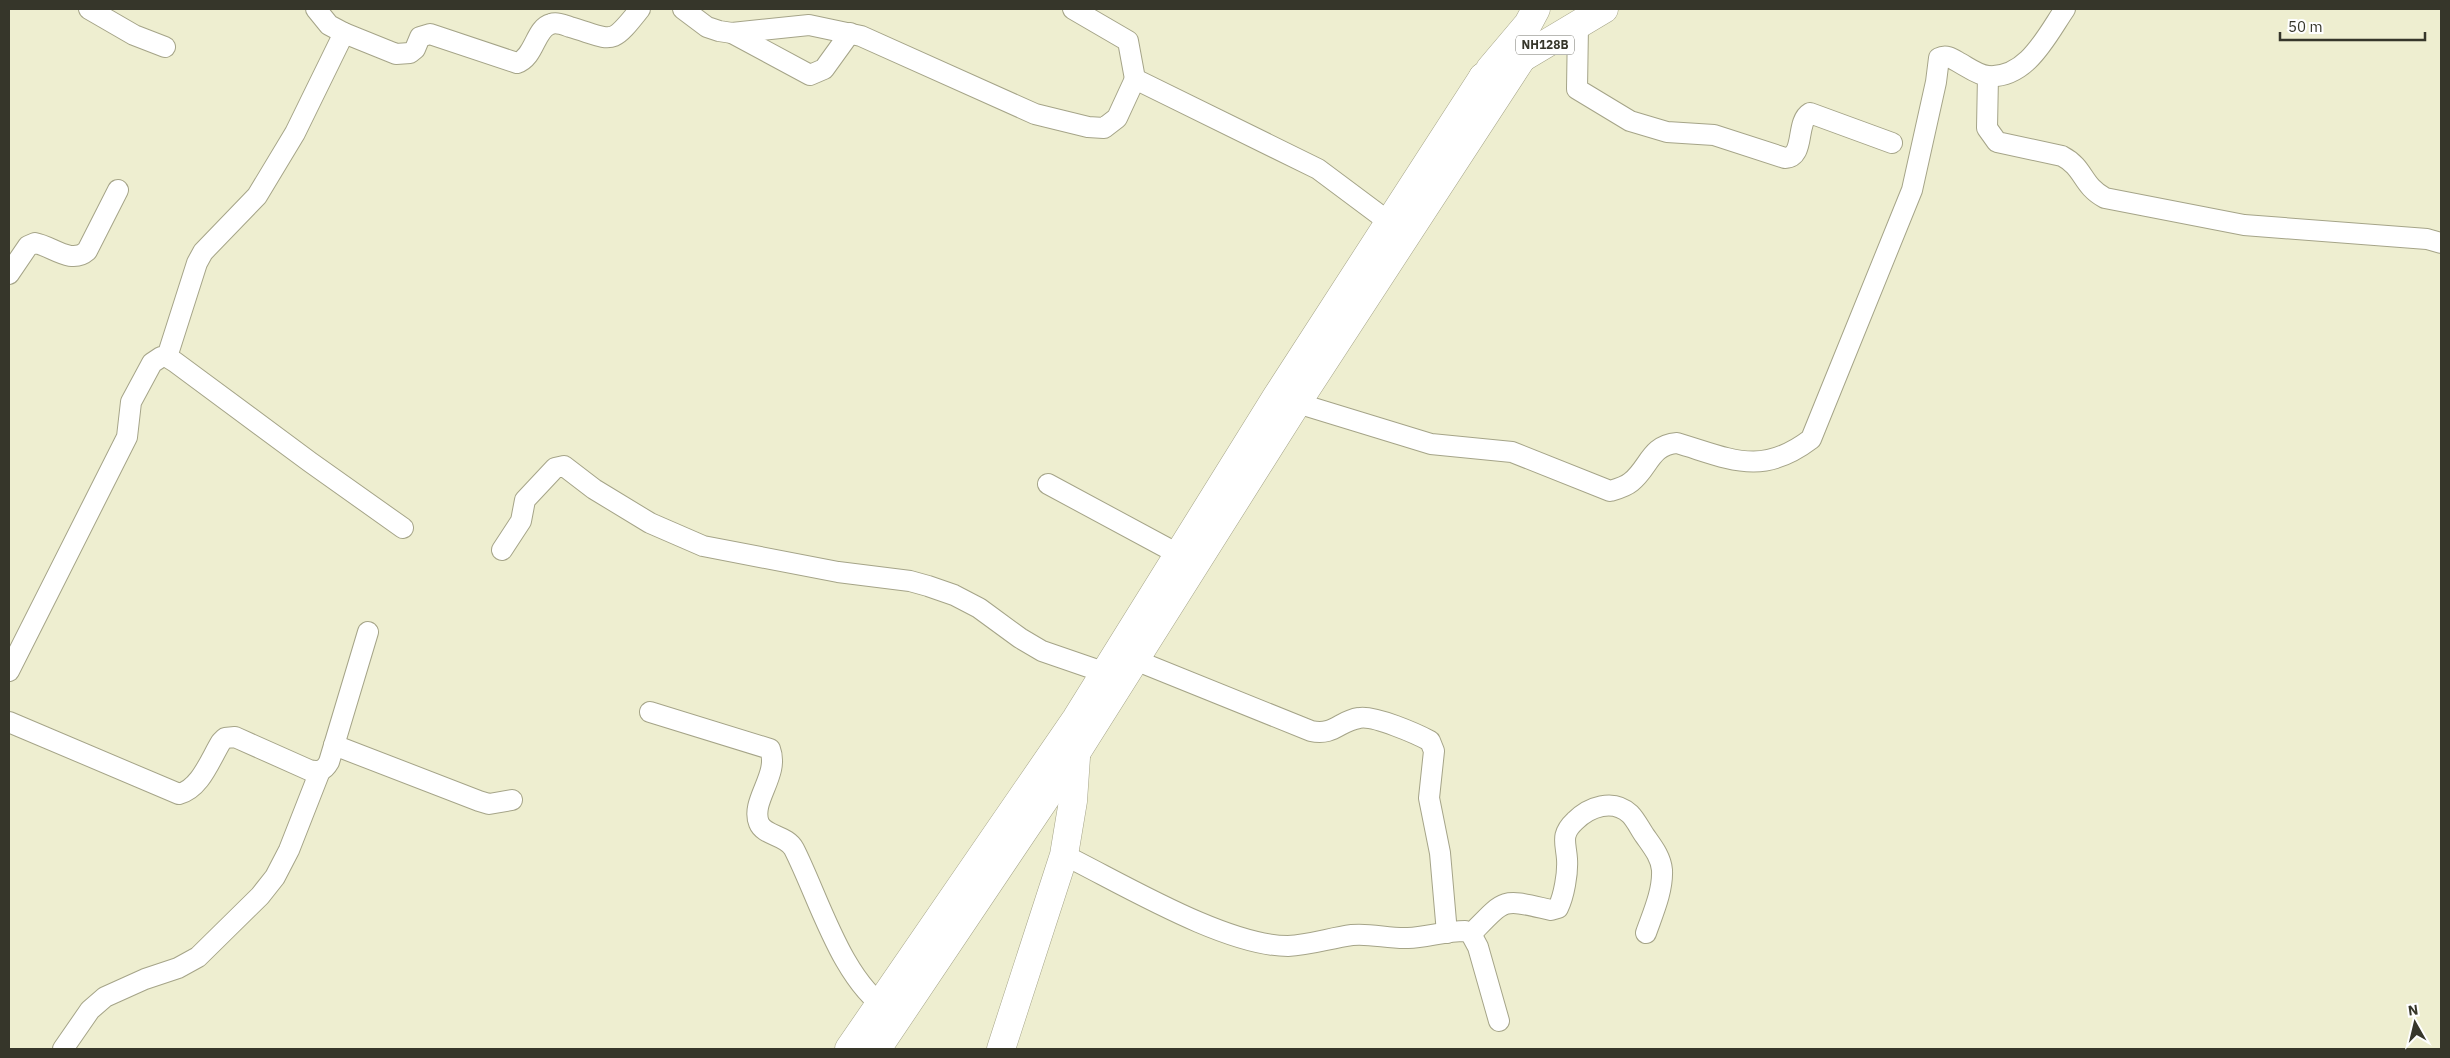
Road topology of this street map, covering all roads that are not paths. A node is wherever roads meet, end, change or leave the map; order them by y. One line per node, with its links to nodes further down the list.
1 (89, 9): 13 (street)
2 (316, 9): 10 (street)
3 (640, 9): 10 (street)
4 (682, 9): 11 (street)
5 (1073, 9): 17 (street)
6 (1604, 9): 9 (main road, NH128B)
7 (2065, 9): 15 (street)
8 (1532, 17): 14 (main road); 16 (main road)
9 (1578, 25): 14 (main road, NH128B); 18 (street)
10 (344, 33): 23 (street)
11 (732, 33): 12 (street); 12 (street)
12 (850, 33): 17 (street)
13 (165, 47)
14 (1522, 58): 16 (main road, NH128B); 24 (main road)
15 (1988, 76): 21 (street); 24 (street)
16 (1483, 77): 20 (main road)
17 (1135, 79): 20 (street)
18 (1892, 143)
19 (118, 190): 22 (street)
20 (1389, 222): 28 (main road)
21 (2441, 243)
22 (9, 274)
23 (167, 357): 26 (street); 31 (street)
24 (1297, 403): 30 (main road)
25 (1048, 484): 28 (street)
26 (403, 528)
27 (502, 550): 32 (street)
28 (1178, 554): 32 (main road)
29 (368, 632): 36 (street)
30 (1135, 660): 37 (main road); 41 (street)
31 (9, 671)
32 (1103, 672): 34 (main road)
33 (650, 712): 44 (street)
34 (1076, 719): 37 (main road); 44 (main road)
35 (9, 722): 38 (street)
36 (334, 745): 38 (street); 39 (street)
37 (1078, 750): 40 (main road); 44 (main road)
38 (320, 771): 46 (street)
39 (512, 800)
40 (1064, 855): 41 (street); 49 (main road)
41 (1446, 933): 43 (street)
42 (1646, 933): 43 (street)
43 (1471, 934): 45 (street)
44 (889, 1011): 47 (main road); 48 (main road)
45 (1499, 1021)
46 (63, 1049)
47 (849, 1049)
48 (877, 1049)
49 (1000, 1049)

